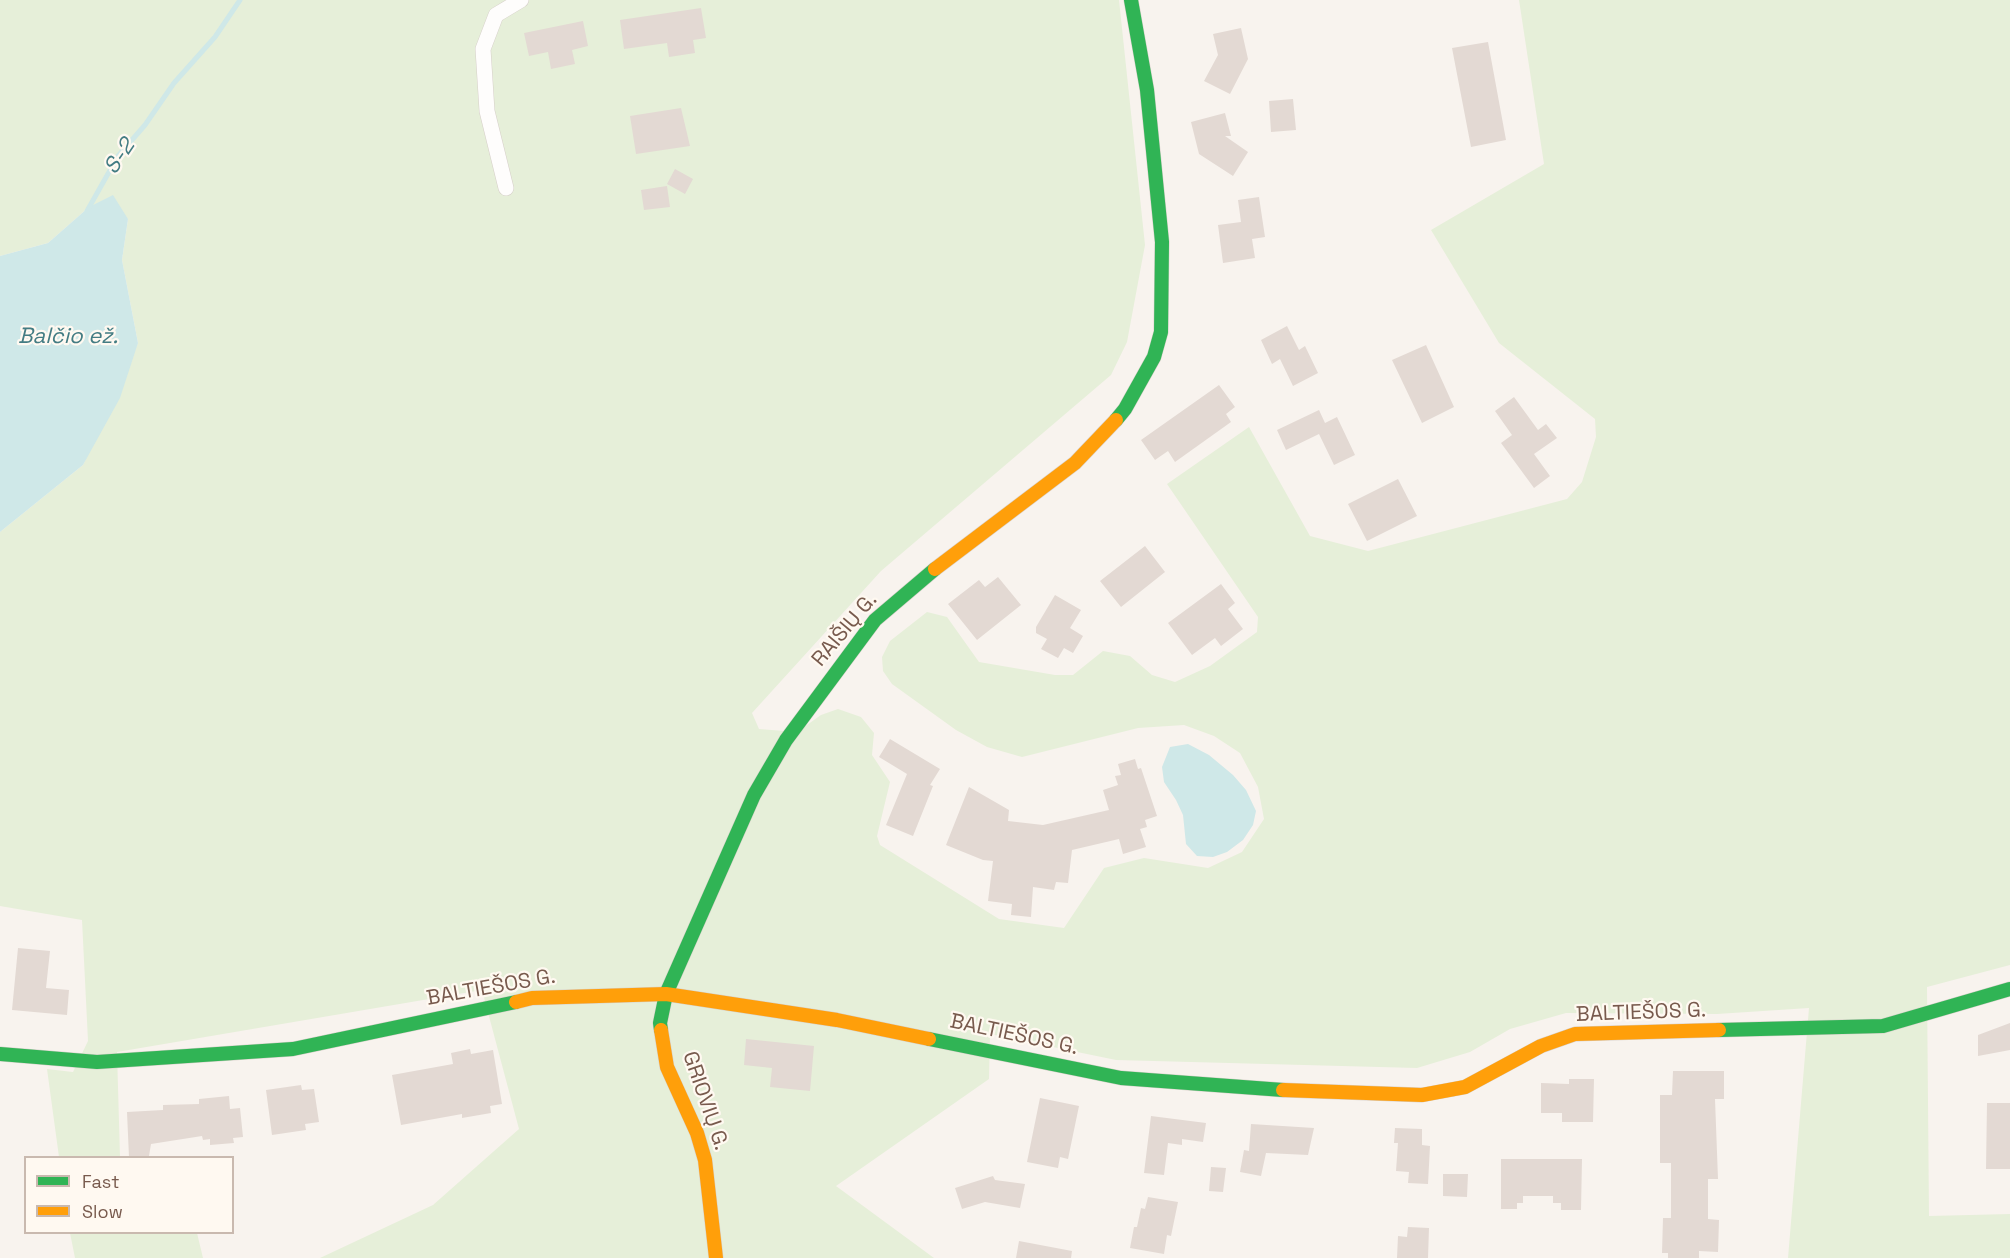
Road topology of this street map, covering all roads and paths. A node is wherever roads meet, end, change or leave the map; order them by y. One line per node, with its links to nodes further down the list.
1 (521, 0): 3 (street)
2 (1131, 0): 5 (street, RAIŠIŲ G.)
3 (506, 188)
4 (2010, 989): 5 (street, BALTIEŠOS G.)
5 (666, 994): 6 (street, BALTIEŠOS G.); 7 (street, GRIOVIŲ G.)
6 (0, 1054)
7 (716, 1258)

